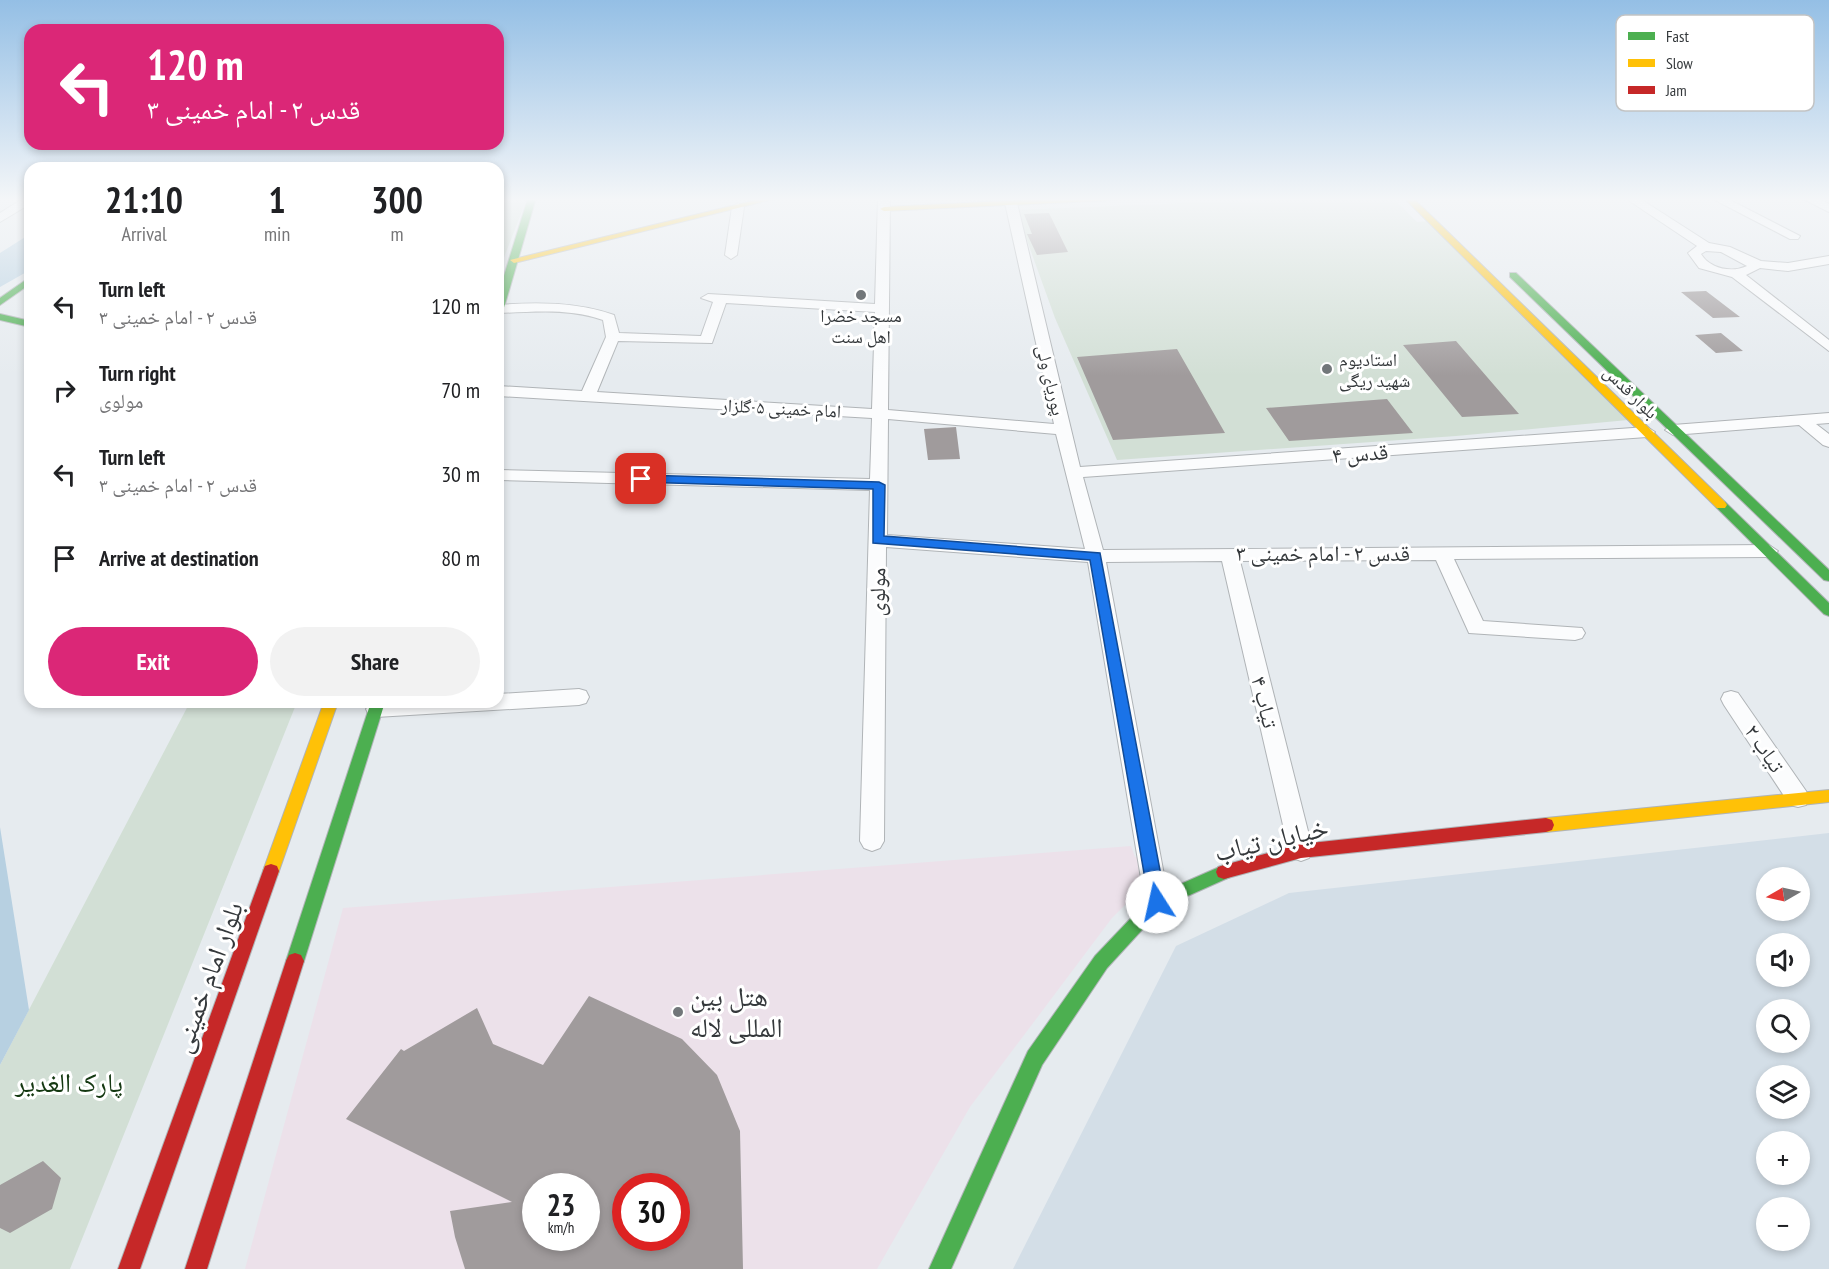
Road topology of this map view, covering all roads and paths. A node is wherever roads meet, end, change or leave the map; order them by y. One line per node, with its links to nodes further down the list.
1 (526, 257): 7 (main road)
2 (883, 257): 16 (street, مولوی)
3 (1023, 257): 27 (street, پوریای ولی)
4 (1468, 257): 29 (main road, بلوار قدس)
5 (1696, 257): 11 (street)
6 (1743, 257): 9 (street)
7 (514, 260): 13 (main road)
8 (1829, 260): 9 (street)
9 (1753, 263): 11 (street)
10 (1502, 264): 28 (main road, بلوار قدس)
11 (1735, 273): 21 (street)
12 (24, 284): 14 (main road)
13 (504, 291)
14 (4, 299): 15 (main road)
15 (24, 302)
16 (882, 308): 20 (street); 24 (street, مولوی)
17 (504, 310): 20 (street)
18 (0, 317): 19 (main road)
19 (24, 323)
20 (613, 337): 23 (street)
21 (1829, 347)
22 (504, 392): 23 (street, امام خمینی ۵-گلزار)
23 (588, 396): 24 (street, امام خمینی ۵-گلزار)
24 (880, 414): 27 (street, امام خمینی ۵-گلزار); 33 (street, مولوی)
25 (1829, 418): 26 (street)
26 (1802, 420): 28 (street); 30 (street)
27 (1063, 430): 31 (street, پوریای ولی)
28 (1673, 430): 29 (main road); 39 (main road, بلوار قدس)
29 (1647, 432): 31 (street, قدس ۴); 35 (main road, بلوار قدس)
30 (1829, 442)
31 (1072, 473): 38 (street, پوریای ولی)
32 (504, 475): 33 (street)
33 (879, 485): 34 (street, مولوی)
34 (878, 540): 38 (street, قدس ۲ - امام خمینی ۳); 49 (street, مولوی)
35 (1769, 551): 36 (street, قدس ۲ - امام خمینی ۳); 40 (main road, بلوار قدس)
36 (1442, 552): 37 (street, قدس ۲ - امام خمینی ۳); 41 (street)
37 (1228, 553): 38 (street, قدس ۲ - امام خمینی ۳); 50 (street, تیاب ۴)
38 (1096, 556): 51 (street, پوریای ولی)
39 (1829, 577)
40 (1829, 610)
41 (1575, 633)
42 (579, 697): 44 (street)
43 (1731, 699): 48 (street, تیاب ۲)
44 (504, 702)
45 (329, 708): 52 (main road, بلوار امام خمینی)
46 (376, 708): 53 (main road)
47 (1829, 796): 48 (main road, خیابان تیاب)
48 (1798, 798): 50 (main road, خیابان تیاب)
49 (872, 841)
50 (1301, 851): 51 (main road, خیابان تیاب)
51 (1157, 902): 54 (main road, خیابان تیاب)
52 (129, 1269)
53 (196, 1269)
54 (940, 1269)

